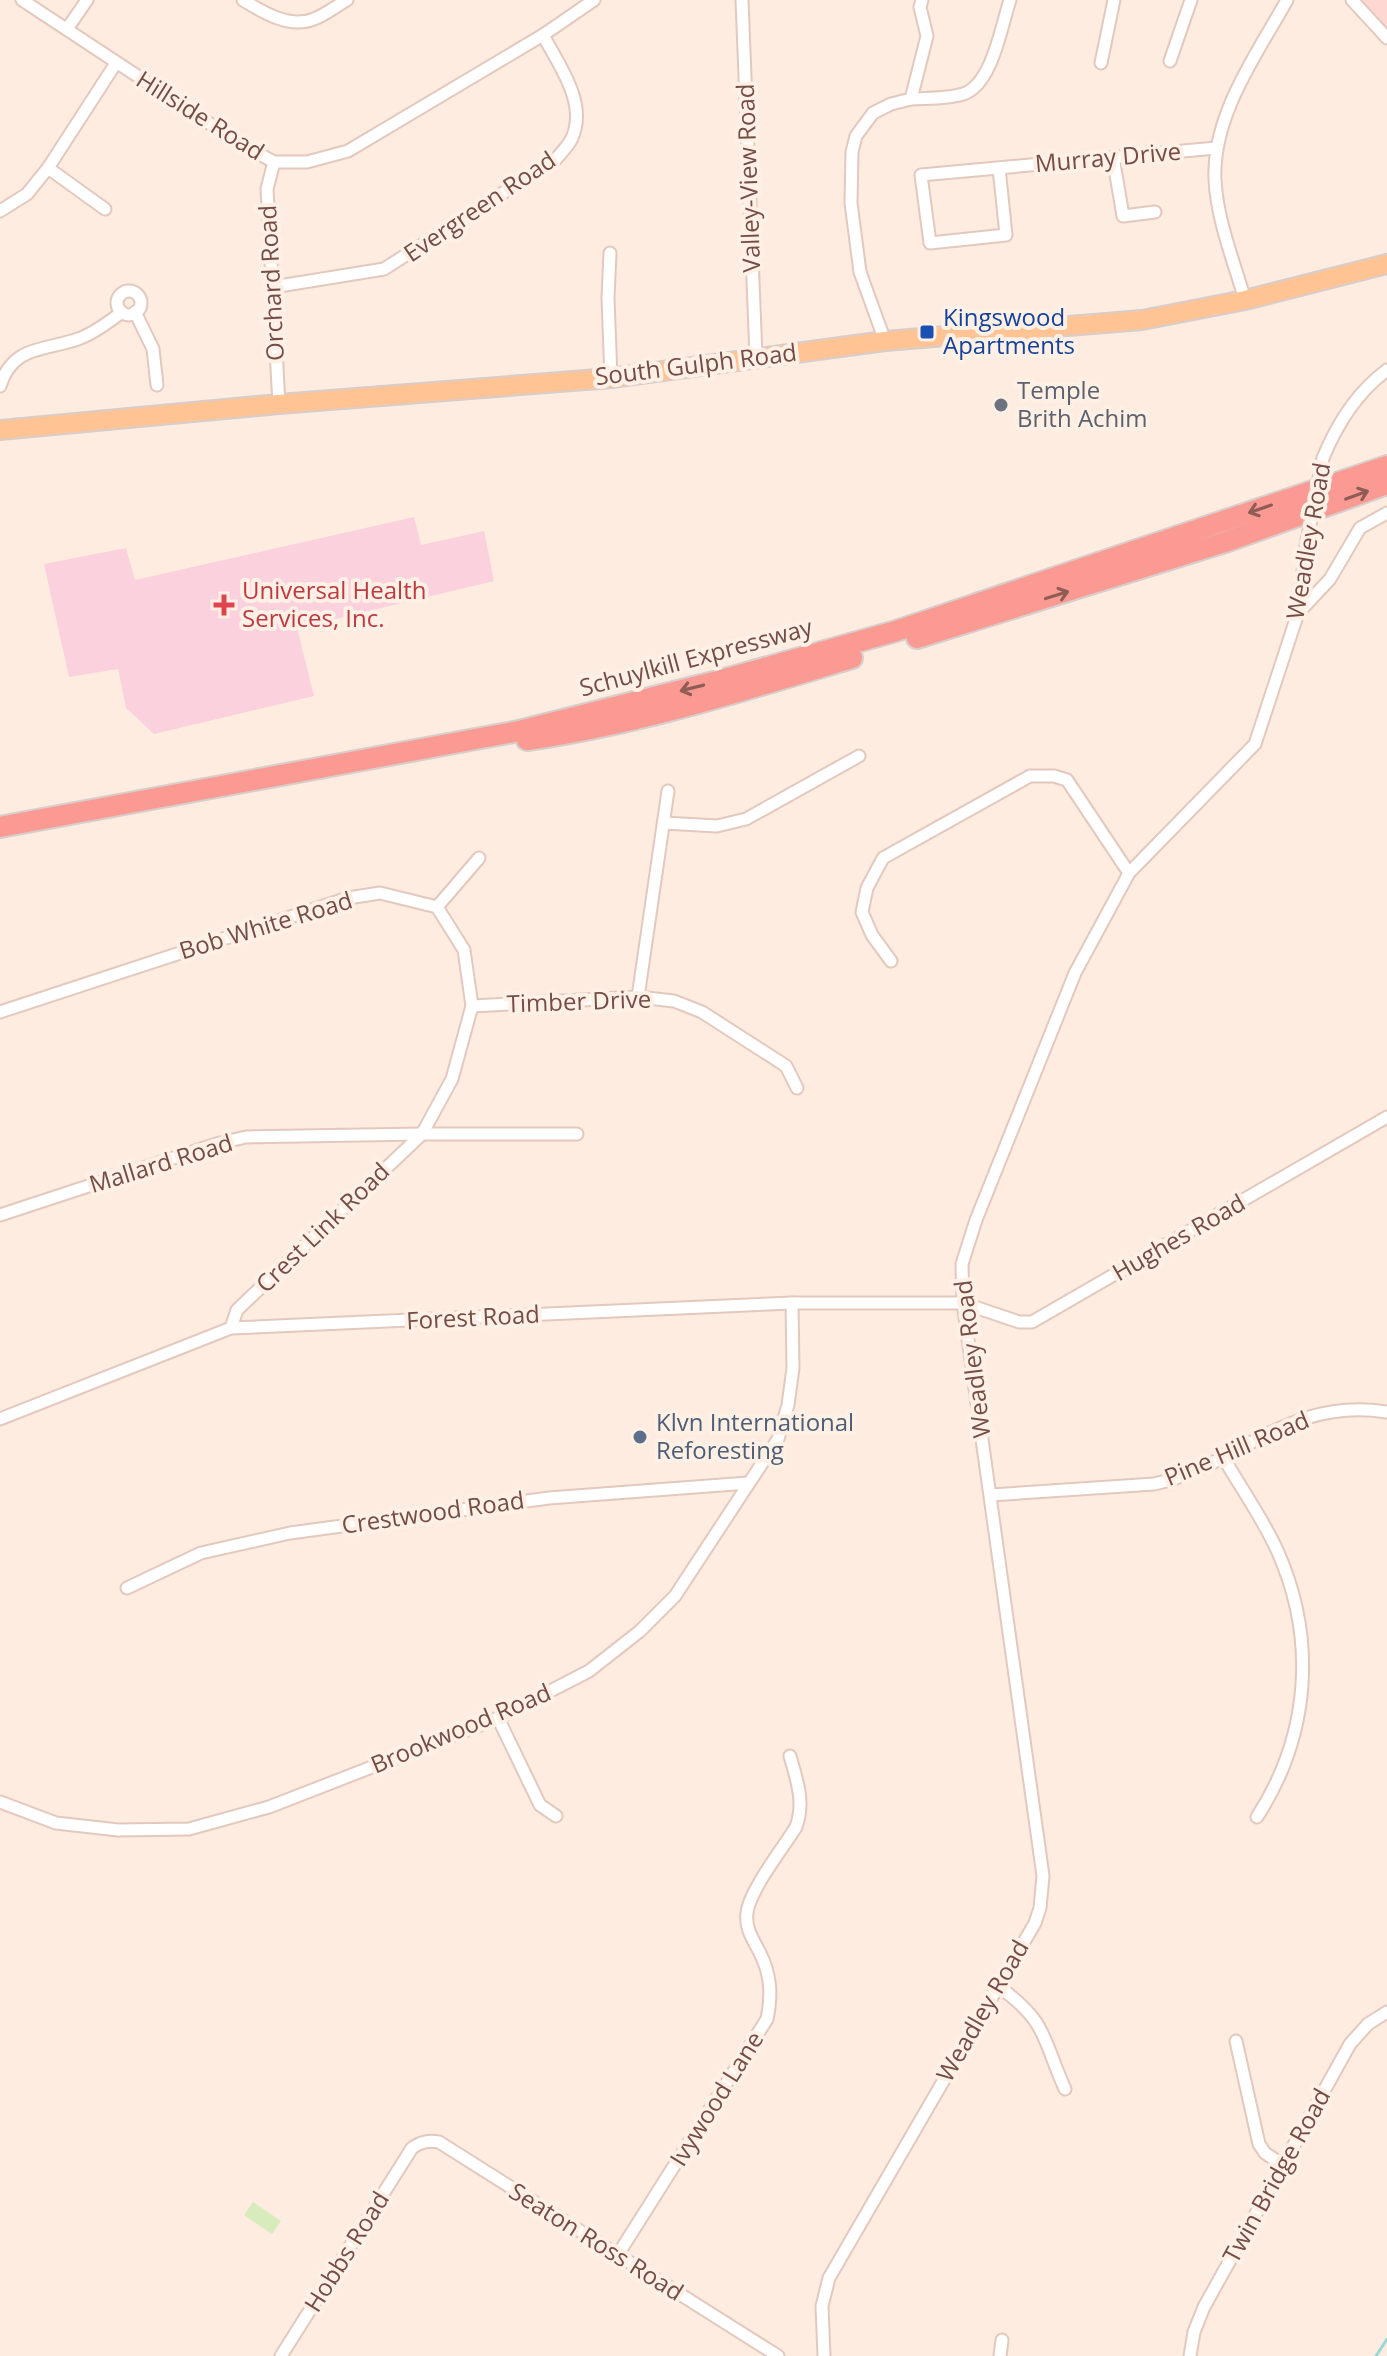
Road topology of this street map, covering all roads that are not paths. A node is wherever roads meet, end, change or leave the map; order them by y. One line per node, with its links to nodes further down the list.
1 (22, 0): 13 (street, Hillside Road)
2 (87, 0): 13 (street)
3 (243, 0): 4 (street)
4 (347, 0)
5 (594, 0): 14 (street, Hillside Road)
6 (742, 0): 35 (street, Valley-View Road)
7 (922, 0): 19 (street)
8 (1010, 0): 19 (street)
9 (1114, 0): 18 (street)
10 (1191, 0): 16 (street)
11 (1287, 0): 20 (street)
12 (1352, 0): 15 (street)
13 (67, 29): 17 (street, Hillside Road)
14 (543, 35): 22 (street, Hillside Road); 30 (street, Evergreen Road)
15 (1387, 38)
16 (1170, 61)
17 (116, 63): 22 (street, Hillside Road); 23 (street)
18 (1101, 63)
19 (911, 99): 34 (street)
20 (1216, 148): 21 (street, Murray Drive); 31 (street)
21 (1113, 157): 24 (street, Murray Drive); 27 (street)
22 (274, 162): 30 (street, Orchard Road)
23 (48, 168): 25 (street); 26 (street)
24 (999, 168): 24 (street, Murray Drive)
25 (105, 209)
26 (0, 211)
27 (1155, 212)
28 (610, 253): 37 (street)
29 (1387, 264): 31 (main road, South Gulph Road)
30 (273, 287): 40 (street, Orchard Road)
31 (1245, 300): 34 (main road, South Gulph Road)
32 (122, 312): 33 (street); 33 (street); 39 (street)
33 (135, 312): 38 (street)
34 (885, 341): 35 (main road, South Gulph Road)
35 (756, 357): 37 (main road, South Gulph Road)
36 (1387, 370): 45 (street, Weadley Road, bridge)
37 (611, 378): 40 (main road, South Gulph Road)
38 (157, 385)
39 (0, 386)
40 (279, 404): 41 (main road, South Gulph Road)
41 (0, 430)
42 (1387, 466): 49 (highway, Schuylkill Expressway, one-way to 49)
43 (1387, 484): 50 (highway, Schuylkill Expressway, one-way to 43)
44 (1387, 513): 45 (street)
45 (1298, 613): 52 (street, Weadley Road)
46 (859, 756): 48 (street)
47 (668, 791): 48 (street)
48 (664, 823): 55 (street)
49 (0, 827)
50 (0, 838)
51 (479, 858): 53 (street)
52 (1129, 873): 54 (street); 64 (street, Weadley Road)
53 (437, 907): 56 (street); 57 (street, Bob White Road)
54 (891, 961)
55 (638, 997): 56 (street, Timber Drive); 58 (street, Timber Drive)
56 (472, 1006): 60 (street)
57 (0, 1012)
58 (797, 1088)
59 (1387, 1117): 64 (street, Hughes Road)
60 (422, 1134): 61 (street, Mallard Road); 62 (street, Mallard Road); 65 (street, Crest Link Road)
61 (577, 1134)
62 (0, 1215)
63 (792, 1303): 64 (street, Forest Road); 65 (street, Forest Road); 69 (street, Brookwood Road)
64 (963, 1303): 70 (street, Weadley Road)
65 (231, 1328): 67 (street, Forest Road)
66 (1387, 1412): 68 (street, Pine Hill Road)
67 (0, 1419)
68 (1222, 1455): 70 (street, Pine Hill Road); 76 (street)
69 (748, 1483): 71 (street, Crestwood Road); 72 (street, Brookwood Road)
70 (991, 1495): 77 (street, Weadley Road)
71 (127, 1588)
72 (498, 1718): 74 (street, Brookwood Road); 75 (street)
73 (790, 1756): 83 (street, Ivywood Lane)
74 (0, 1802)
75 (556, 1816)
76 (1257, 1817)
77 (998, 1986): 80 (street); 87 (street, Weadley Road)
78 (1387, 2012): 82 (street, Twin Bridge Road)
79 (1236, 2041): 82 (street)
80 (1065, 2089)
81 (412, 2148): 83 (street, Seaton Ross Road); 85 (street, Hobbs Road)
82 (1283, 2165): 89 (street, Twin Bridge Road)
83 (617, 2256): 86 (street, Seaton Ross Road)
84 (1002, 2340): 88 (street)
85 (281, 2356)
86 (778, 2356)
87 (824, 2356)
88 (1000, 2356)
89 (1190, 2356)

